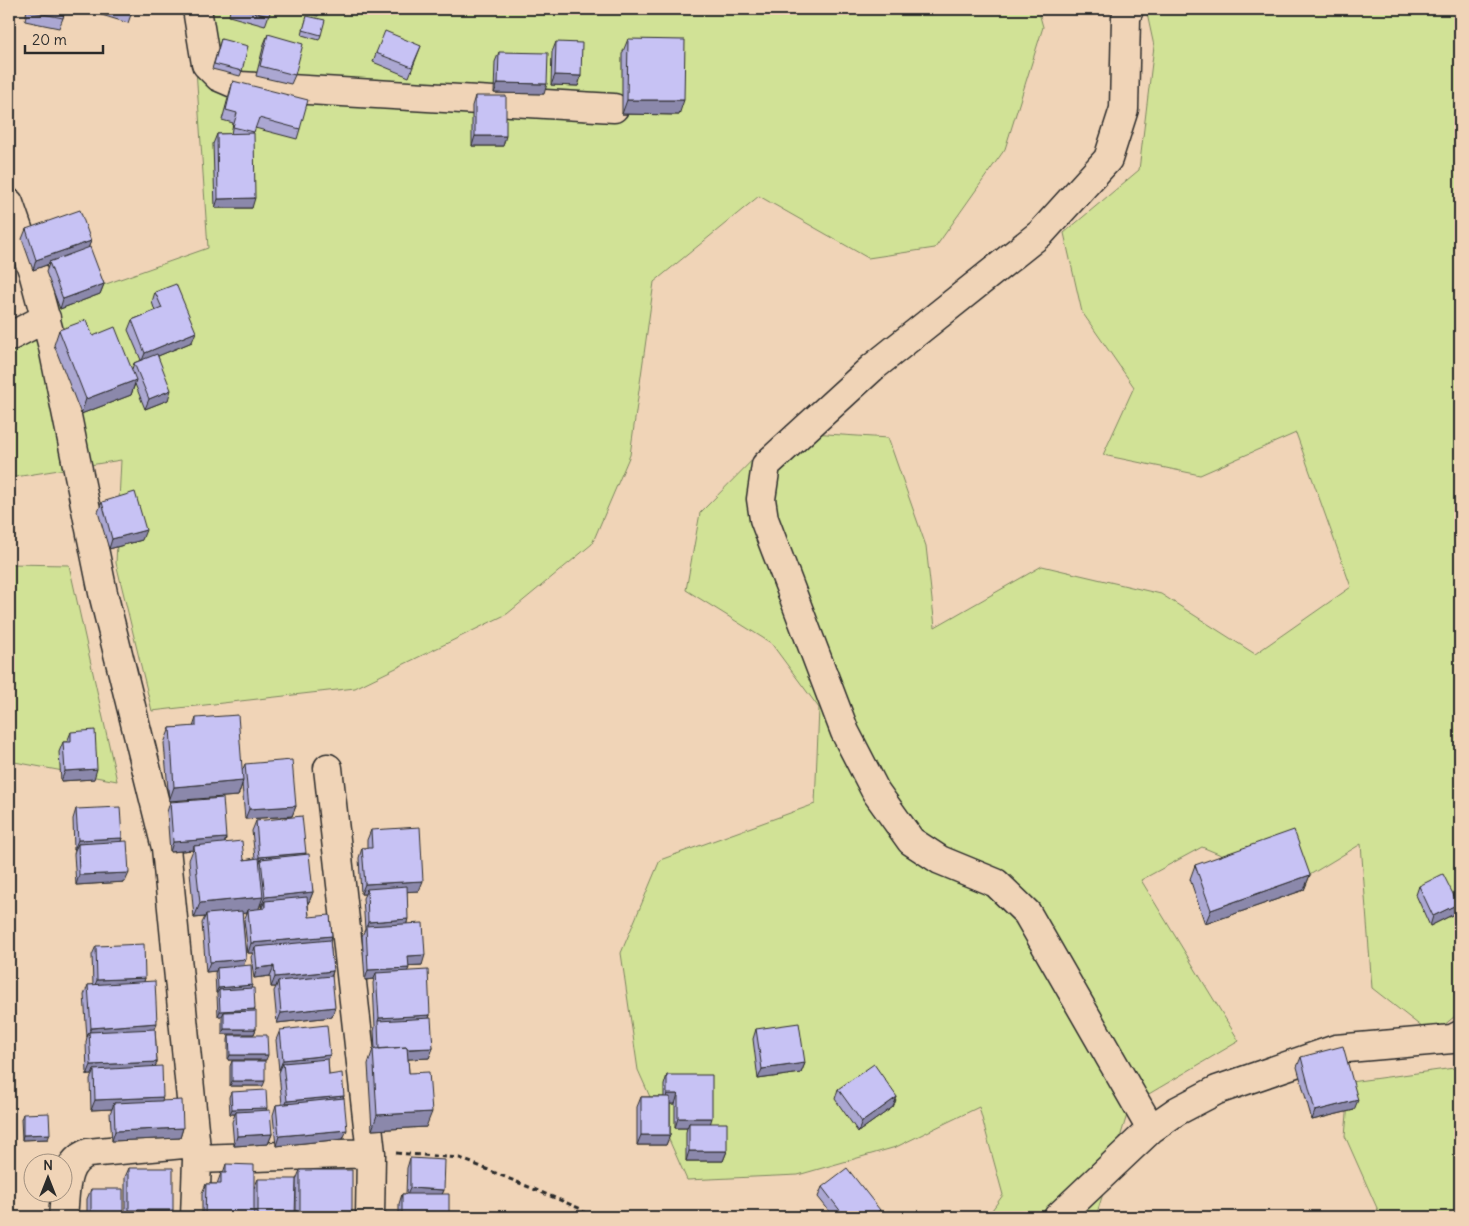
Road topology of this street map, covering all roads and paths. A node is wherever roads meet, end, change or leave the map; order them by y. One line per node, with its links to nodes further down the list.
1 (197, 9): 3 (street)
2 (1129, 9): 9 (street)
3 (614, 108)
4 (9, 203): 5 (street)
5 (46, 318): 6 (street); 10 (street)
6 (9, 337)
7 (328, 768): 11 (street)
8 (1460, 1035): 9 (street)
9 (1151, 1129): 16 (street)
10 (196, 1151): 11 (street); 12 (street); 13 (street)
11 (371, 1153): 14 (street); 15 (path)
12 (63, 1217)
13 (195, 1217)
14 (370, 1217)
15 (588, 1217)
16 (1058, 1217)

